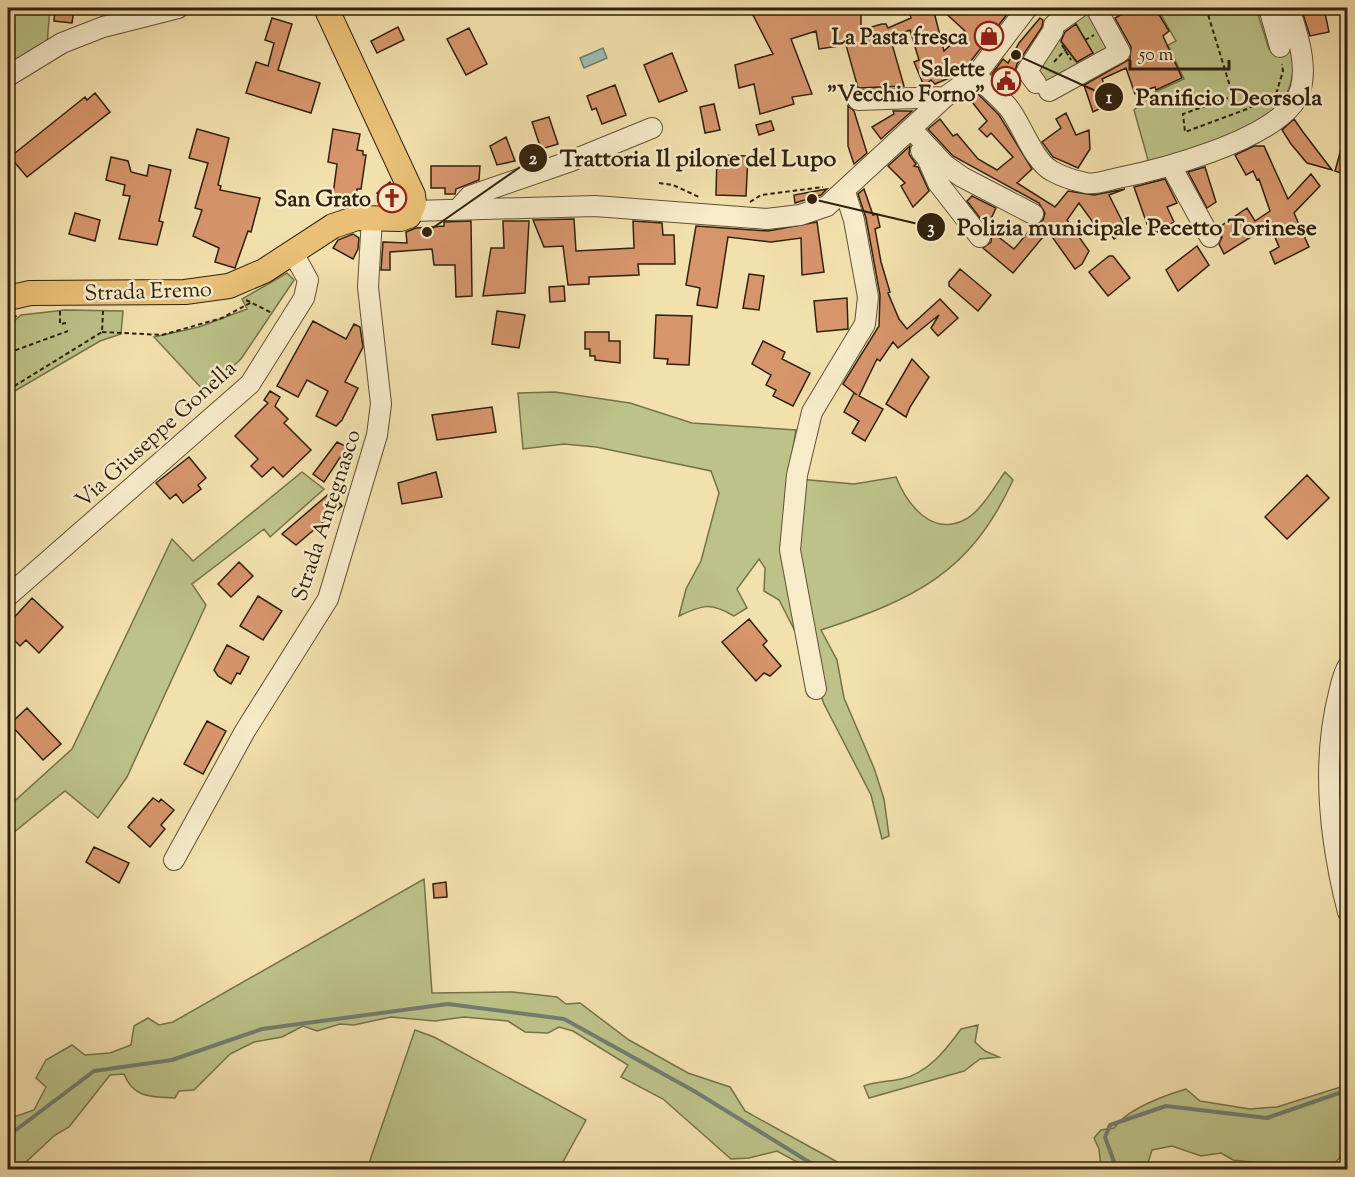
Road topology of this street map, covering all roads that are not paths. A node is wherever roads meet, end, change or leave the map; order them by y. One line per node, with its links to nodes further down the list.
1 (178, 8): 10 (street)
2 (326, 8): 18 (main road)
3 (1027, 8): 9 (street)
4 (1078, 8): 5 (street)
5 (1096, 8)
6 (1269, 8): 8 (street)
7 (1289, 8): 15 (street)
8 (1280, 47)
9 (976, 75): 11 (street); 15 (street)
10 (8, 76)
11 (945, 97): 12 (street); 14 (street)
12 (858, 100)
13 (652, 128): 17 (street)
14 (909, 131): 16 (street); 19 (street); 21 (street)
15 (1171, 166): 22 (street)
16 (845, 188): 17 (street); 27 (street)
17 (459, 208): 18 (street)
18 (413, 211): 20 (main road, Strada Eremo)
19 (1034, 214)
20 (372, 218): 23 (main road, Strada Eremo); 28 (street, Strada Antegnasco)
21 (980, 237)
22 (1210, 237)
23 (293, 253): 24 (main road, Strada Eremo); 25 (street, Via Giuseppe Gonella)
24 (14, 306)
25 (8, 596)
26 (1347, 666): 29 (street)
27 (816, 689)
28 (174, 860)
29 (1347, 904)
30 (1347, 1164): 31 (street)
31 (1343, 1170)

